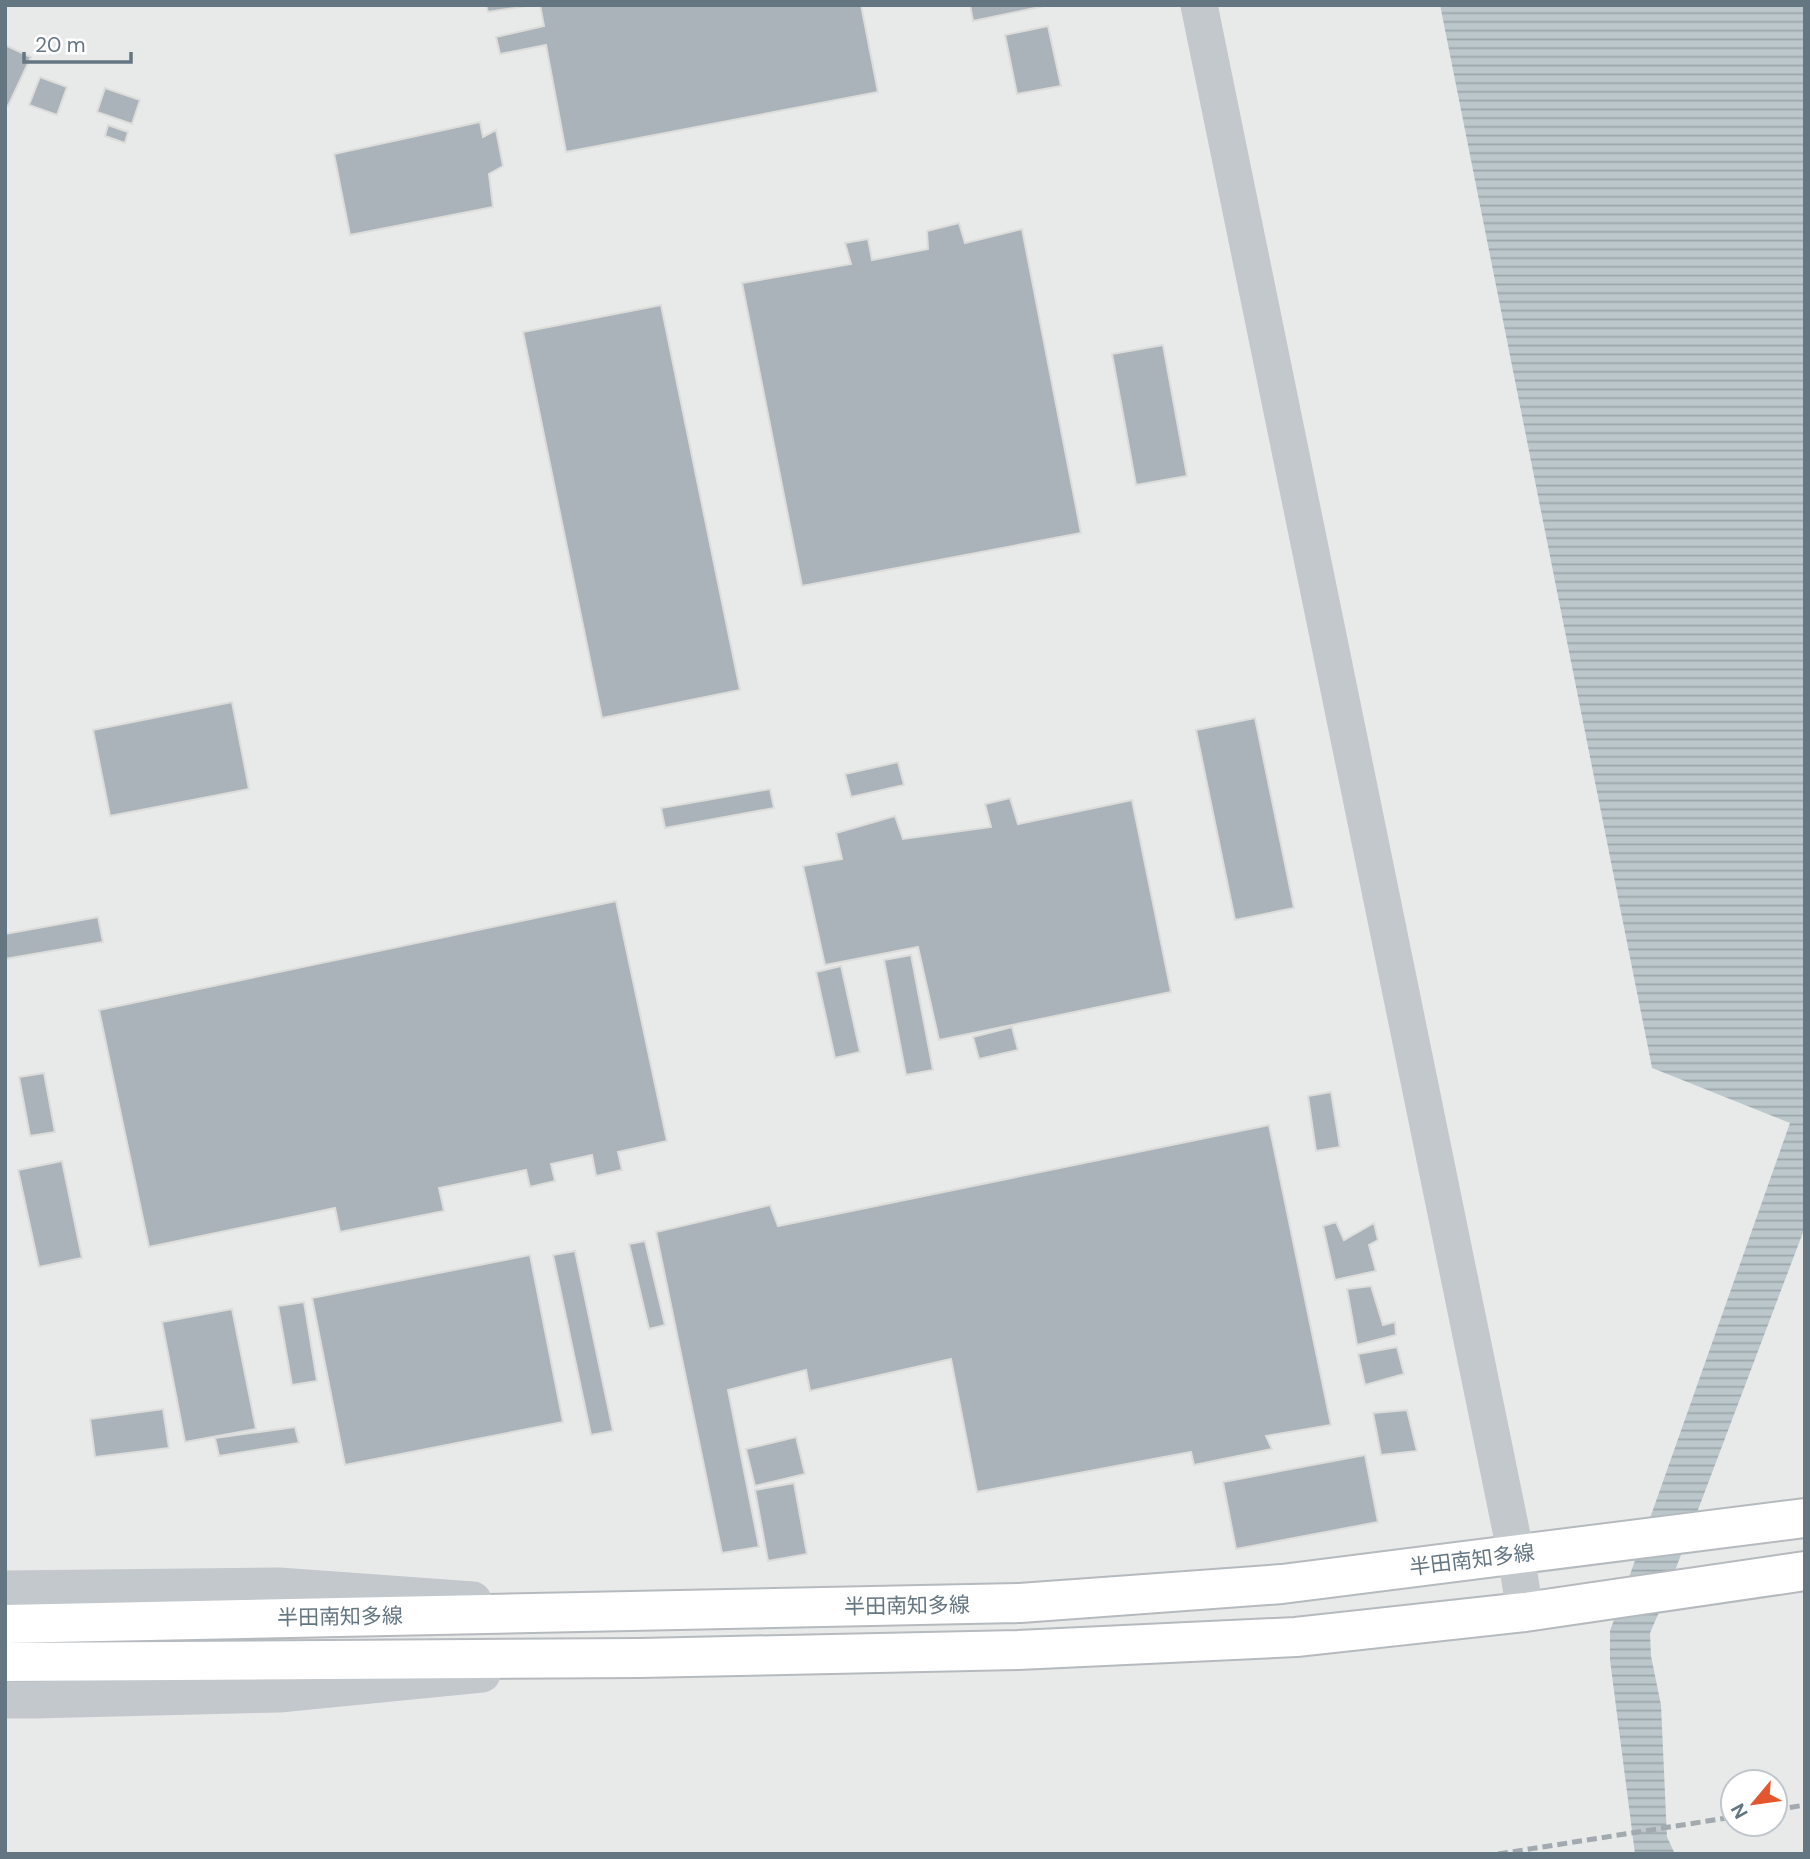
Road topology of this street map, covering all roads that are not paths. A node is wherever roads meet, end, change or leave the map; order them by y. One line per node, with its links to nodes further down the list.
1 (1199, 5): 3 (street)
2 (1805, 1518): 3 (main road, 半田南知多線)
3 (1516, 1555): 6 (main road, 半田南知多線); 7 (street)
4 (1805, 1571): 7 (main road, 半田南知多線)
5 (5, 1589): 6 (street)
6 (635, 1611): 8 (main road, 半田南知多線)
7 (1525, 1612): 9 (main road, 半田南知多線)
8 (5, 1624)
9 (640, 1658): 10 (main road, 半田南知多線); 11 (street)
10 (5, 1662)
11 (5, 1700)

